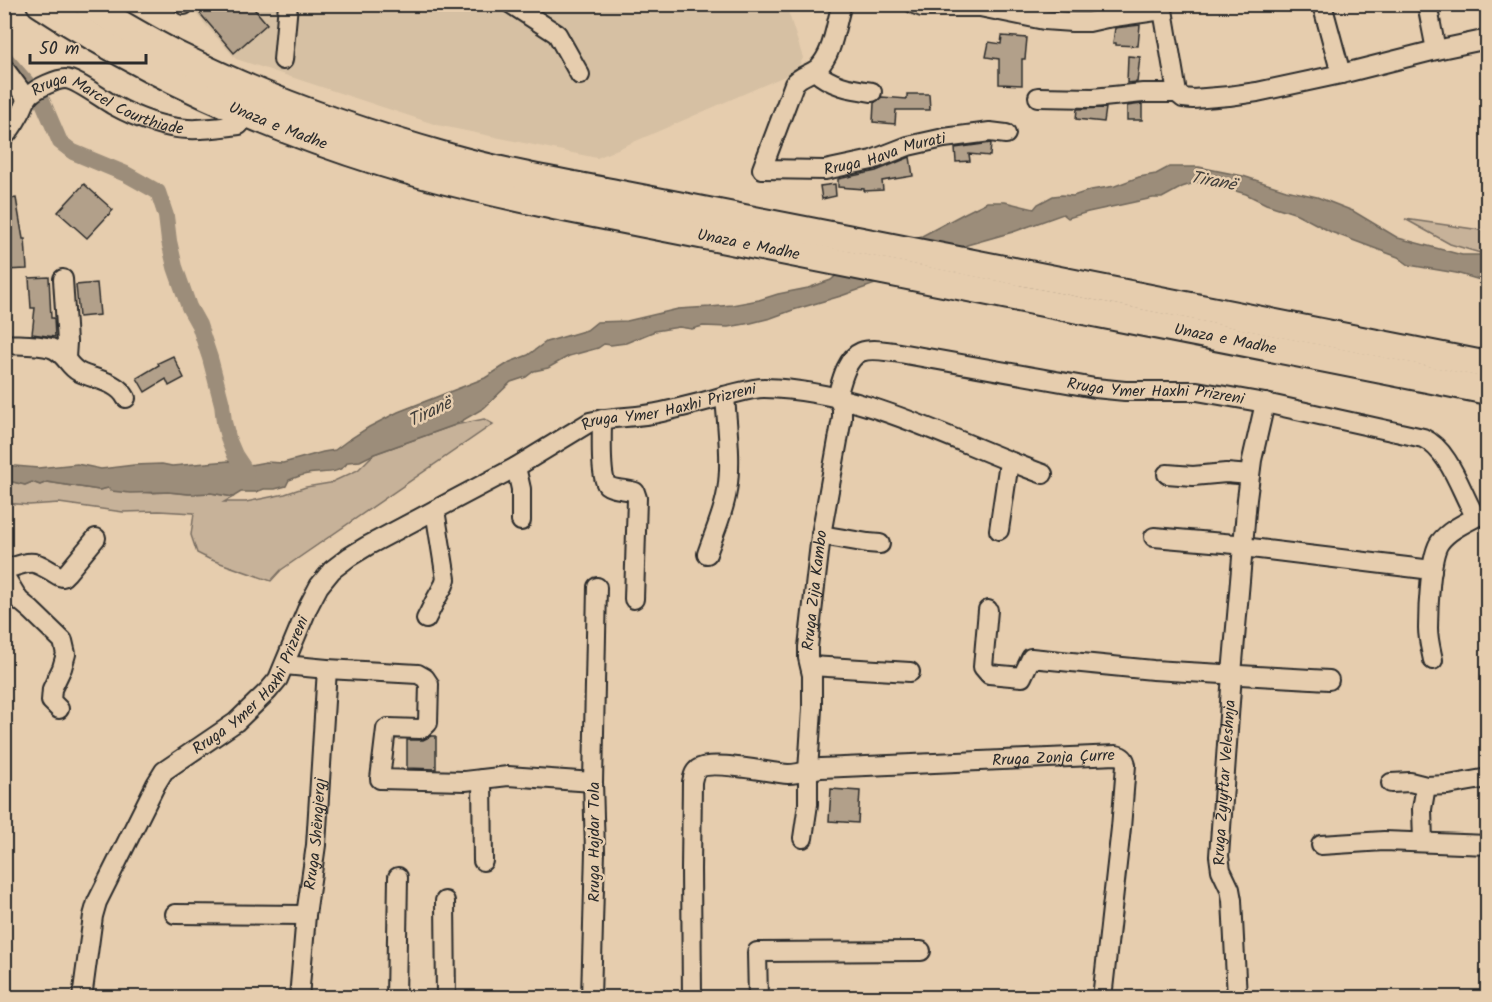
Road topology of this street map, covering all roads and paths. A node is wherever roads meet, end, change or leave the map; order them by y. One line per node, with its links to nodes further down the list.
1 (18, 4): 27 (highway)
2 (40, 4): 27 (highway, Unaza e Madhe)
3 (87, 4): 26 (highway, Unaza e Madhe)
4 (112, 4): 26 (highway)
5 (288, 4): 14 (street)
6 (511, 4): 18 (street)
7 (842, 4): 16 (street)
8 (914, 4): 11 (street)
9 (1322, 4): 17 (street)
10 (1426, 4): 13 (street)
11 (1162, 7): 21 (street)
12 (1488, 39): 13 (street)
13 (1436, 50): 17 (street)
14 (283, 60)
15 (4, 68): 20 (street)
16 (815, 71): 19 (street); 24 (street, Rruga Hava Murati)
17 (1341, 74): 21 (street)
18 (580, 75)
19 (872, 92)
20 (34, 93): 23 (street, Rruga Marcel Courthiade); 25 (street, Rruga Marcel Courthiade)
21 (1177, 93): 22 (street)
22 (1038, 97)
23 (239, 125)
24 (1006, 134)
25 (4, 137)
26 (382, 137): 31 (highway, Unaza e Madhe)
27 (382, 163): 32 (highway, Unaza e Madhe)
28 (63, 279): 30 (street)
29 (4, 344): 30 (street)
30 (66, 358): 35 (street)
31 (1488, 365)
32 (1488, 391)
33 (725, 396): 34 (street, Rruga Ymer Haxhi Prizreni); 37 (street, Rruga Ymer Haxhi Prizreni); 52 (street)
34 (837, 397): 36 (street, Rruga Ymer Haxhi Prizreni); 38 (street); 47 (street, Rruga Zija Kambo)
35 (126, 398)
36 (1265, 403): 42 (street, Rruga Zylyftar Veleshnja); 44 (street, Rruga Ymer Haxhi Prizreni)
37 (602, 419): 39 (street, Rruga Ymer Haxhi Prizreni); 56 (street)
38 (1009, 462): 40 (street); 46 (street)
39 (516, 467): 43 (street, Rruga Ymer Haxhi Prizreni); 45 (street)
40 (1042, 474)
41 (1167, 474): 42 (street)
42 (1250, 475): 51 (street, Rruga Zylyftar Veleshnja)
43 (435, 510): 58 (street); 60 (street, Rruga Ymer Haxhi Prizreni)
44 (1483, 517): 53 (street)
45 (521, 521)
46 (999, 530)
47 (821, 535): 50 (street); 61 (street, Rruga Zija Kambo)
48 (1154, 537): 51 (street)
49 (96, 538): 54 (street)
50 (880, 544)
51 (1244, 546): 53 (street); 64 (street, Rruga Zylyftar Veleshnja)
52 (707, 554)
53 (1432, 570): 59 (street)
54 (5, 576): 66 (street)
55 (597, 587): 70 (street, Rruga Hajdar Tola)
56 (634, 599)
57 (988, 610): 64 (street)
58 (426, 619)
59 (1433, 660)
60 (285, 665): 62 (street); 83 (street, Rruga Ymer Haxhi Prizreni)
61 (811, 666): 63 (street); 67 (street, Rruga Zija Kambo)
62 (327, 669): 69 (street); 81 (street, Rruga Shëngjergj)
63 (910, 672)
64 (1232, 674): 65 (street); 91 (street, Rruga Zylyftar Veleshnja)
65 (1329, 680)
66 (59, 709)
67 (808, 771): 73 (street); 88 (street); 90 (street, Rruga Zonja Çurre)
68 (1488, 778): 72 (street)
69 (482, 779): 70 (street); 77 (street)
70 (593, 782): 87 (street, Rruga Hajdar Tola)
71 (1391, 783): 72 (street)
72 (1426, 786): 74 (street)
73 (803, 838)
74 (1422, 842): 75 (street); 76 (street)
75 (1321, 844)
76 (1488, 845)
77 (483, 861)
78 (398, 877): 85 (street)
79 (445, 901): 86 (street)
80 (175, 914): 81 (street)
81 (306, 915): 84 (street, Rruga Shëngjergj)
82 (921, 951): 89 (street)
83 (82, 998)
84 (299, 998)
85 (396, 998)
86 (446, 998)
87 (591, 998)
88 (692, 998)
89 (758, 998)
90 (1102, 998)
91 (1237, 998)

